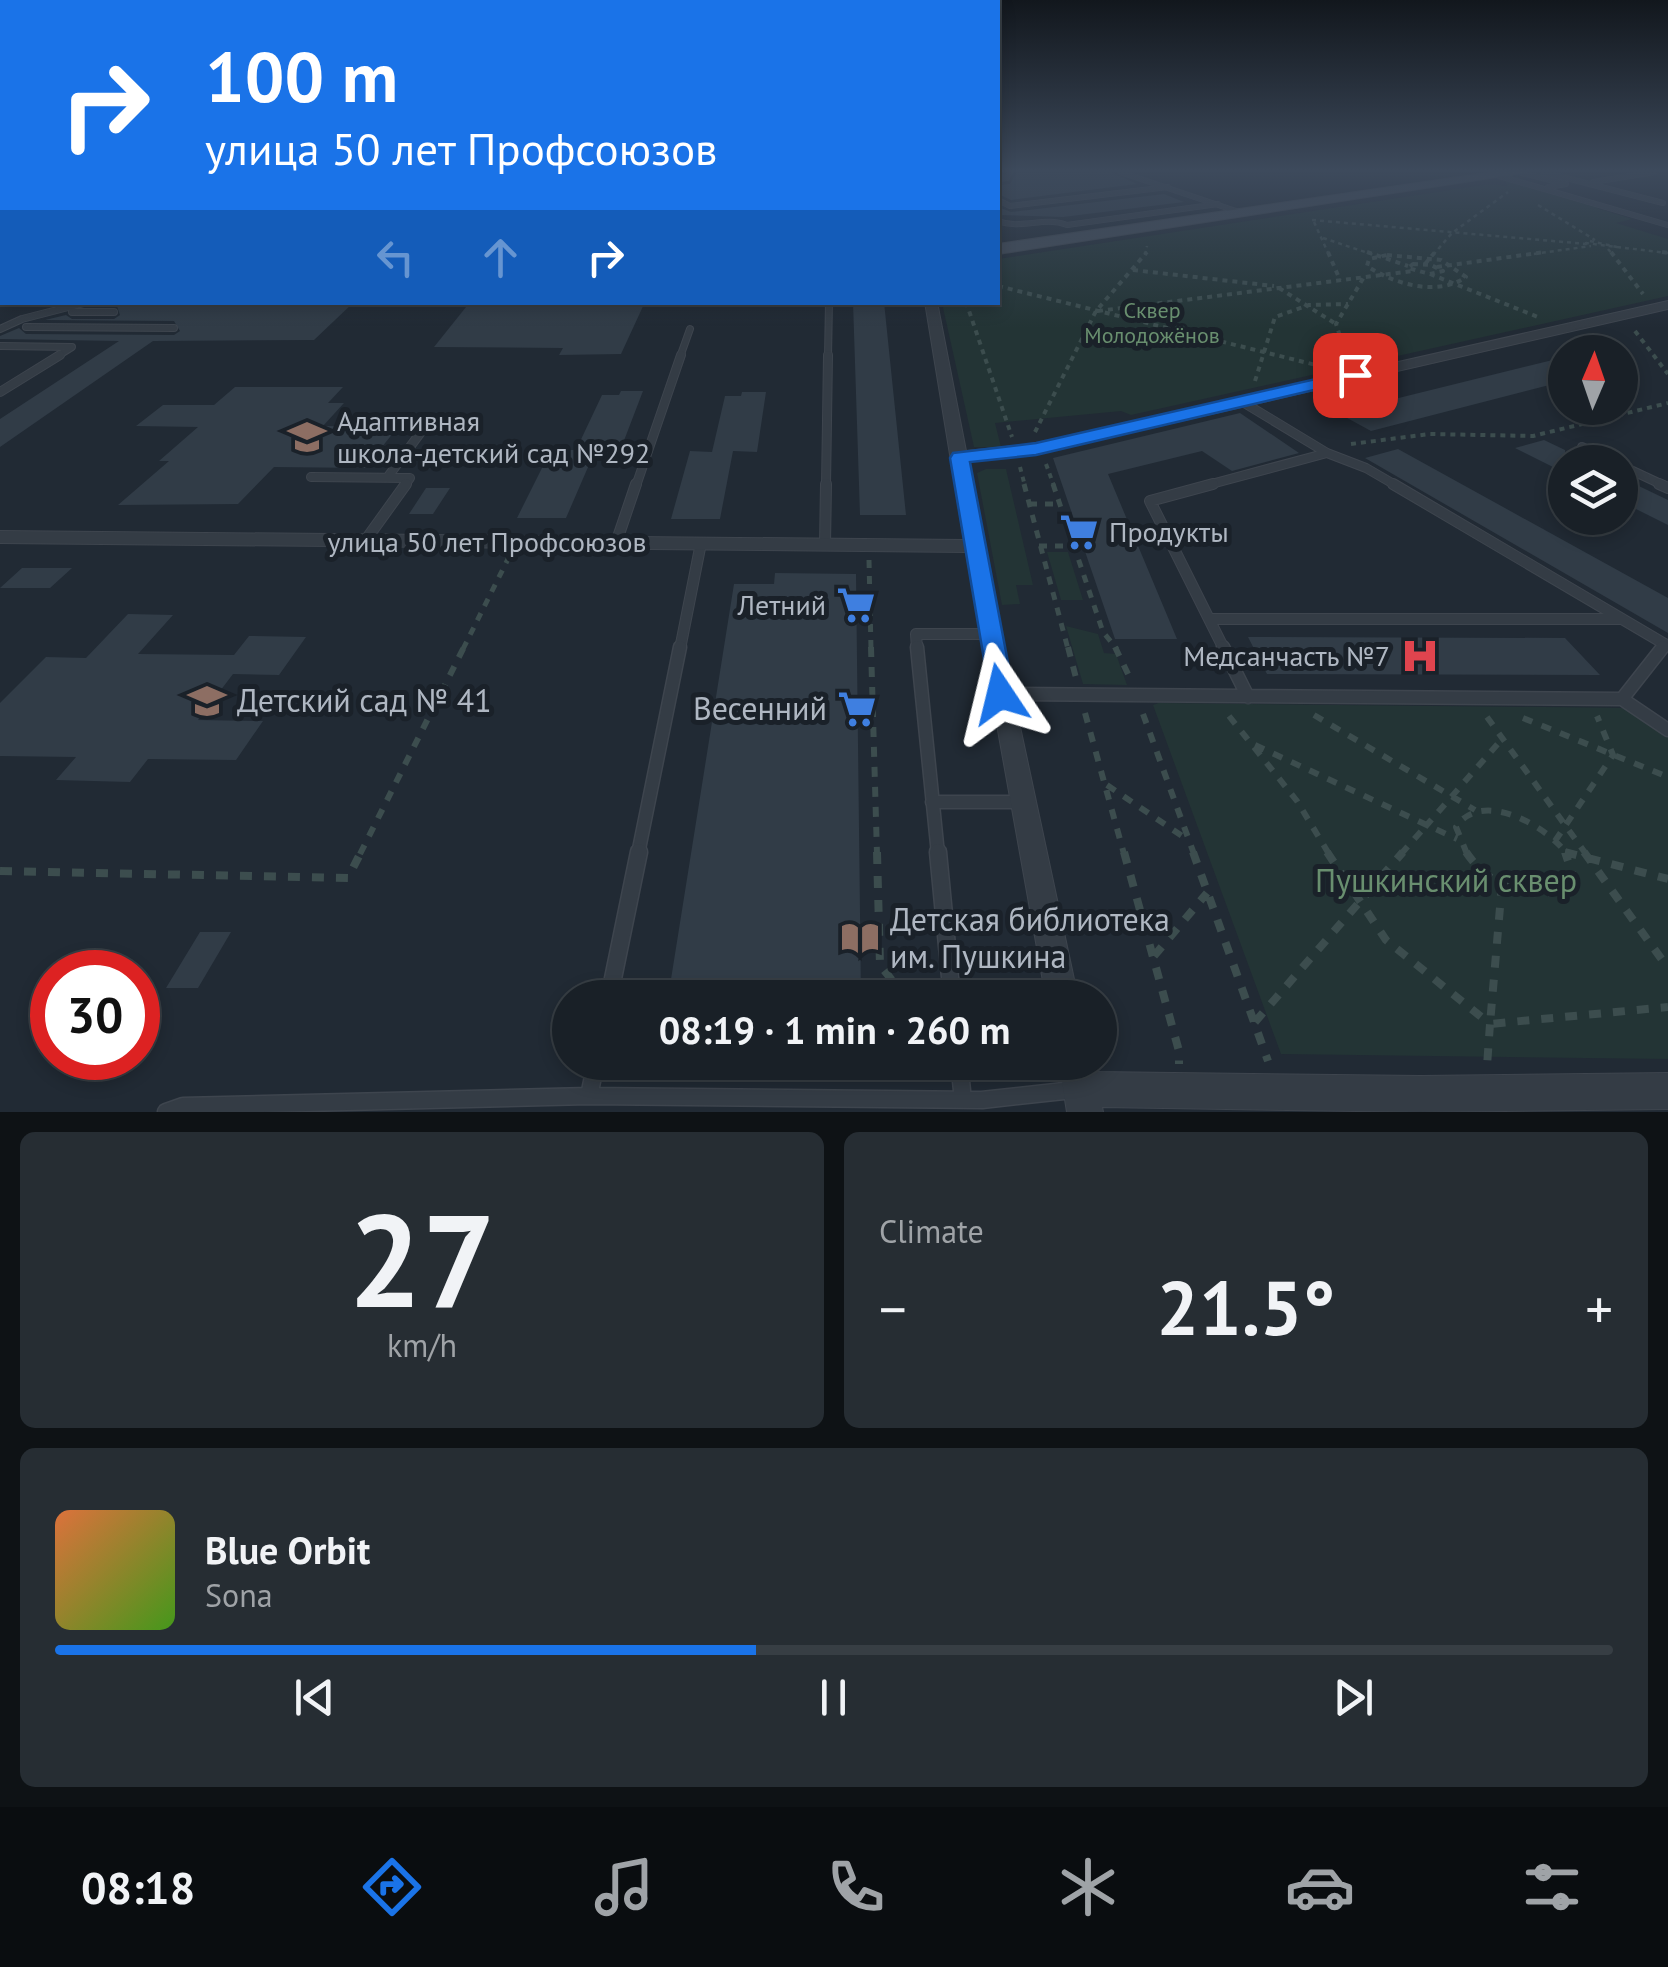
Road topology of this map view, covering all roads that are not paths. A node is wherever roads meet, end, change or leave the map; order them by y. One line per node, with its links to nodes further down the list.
1 (1004, 224): 2 (lane)
2 (1032, 224)
3 (1176, 224): 4 (main road)
4 (1000, 250)
5 (76, 305): 16 (lane)
6 (83, 305): 10 (lane)
7 (829, 305): 31 (lane)
8 (933, 305): 22 (street)
9 (1661, 306): 19 (street)
10 (72, 312): 11 (lane); 13 (lane)
11 (114, 312)
12 (26, 327): 13 (lane)
13 (47, 327): 14 (lane)
14 (174, 328)
15 (690, 329): 29 (lane)
16 (0, 330)
17 (0, 346): 18 (lane)
18 (0, 392)
19 (1246, 400): 21 (lane); 22 (street)
20 (421, 432): 25 (lane)
21 (1322, 451): 33 (lane); 34 (lane)
22 (960, 458): 32 (street)
23 (1638, 474): 26 (lane)
24 (311, 477): 25 (lane)
25 (387, 478): 28 (lane)
26 (1668, 488)
27 (0, 537): 28 (street, улица 50 лет Профсоюзов)
28 (366, 541): 29 (street, улица 50 лет Профсоюзов)
29 (616, 543): 30 (street, улица 50 лет Профсоюзов)
30 (701, 543): 31 (street, улица 50 лет Профсоюзов); 43 (lane)
31 (825, 545): 32 (street, улица 50 лет Профсоюзов)
32 (974, 546): 35 (street)
33 (1210, 619): 34 (lane); 38 (lane)
34 (1622, 619): 36 (lane)
35 (990, 634): 37 (street); 41 (lane)
36 (1666, 645): 39 (lane)
37 (1000, 694): 38 (lane); 42 (street)
38 (1248, 697): 39 (lane)
39 (1622, 699): 40 (lane)
40 (1668, 730)
41 (932, 802): 42 (lane); 44 (lane)
42 (1021, 802): 45 (street)
43 (613, 980)
44 (950, 980)
45 (1058, 980)
46 (592, 1080): 50 (lane)
47 (960, 1080): 51 (lane)
48 (1081, 1088): 51 (lane); 52 (street)
49 (1668, 1091): 52 (street)
50 (589, 1096): 53 (lane); 54 (lane)
51 (962, 1100): 53 (lane)
52 (1426, 1103)
53 (807, 1105)
54 (166, 1112)

